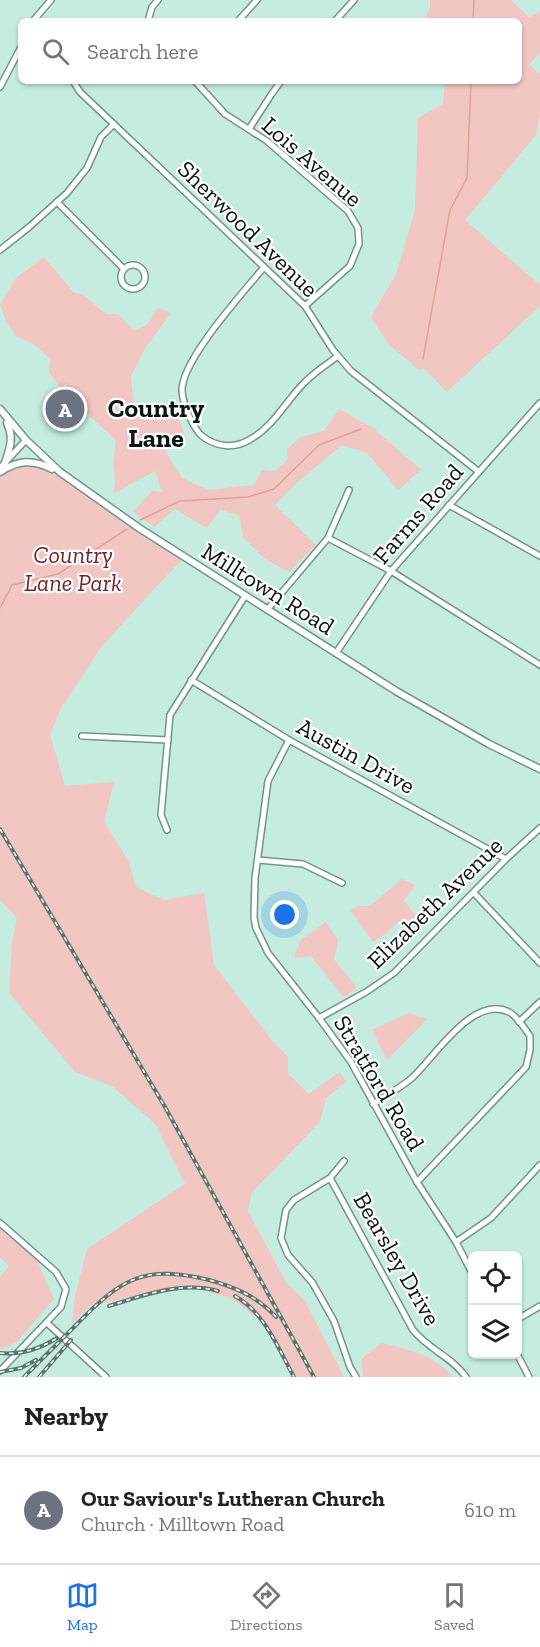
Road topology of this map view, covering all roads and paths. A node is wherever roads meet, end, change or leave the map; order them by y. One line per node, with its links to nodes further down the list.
1 (51, 0): 5 (street)
2 (158, 0): 6 (street)
3 (257, 0): 7 (street)
4 (354, 0): 8 (street)
5 (36, 18)
6 (149, 18)
7 (241, 18)
8 (341, 18)
9 (18, 56): 13 (street)
10 (75, 84): 14 (street, Sherwood Avenue)
11 (198, 84): 15 (street, Lois Avenue)
12 (279, 84): 15 (street)
13 (0, 87)
14 (114, 124): 16 (street); 18 (street, Sherwood Avenue)
15 (249, 129): 20 (street, Lois Avenue)
16 (57, 202): 17 (street); 19 (street)
17 (0, 250)
18 (264, 267): 20 (street, Sherwood Avenue); 21 (street)
19 (124, 269): 19 (street)
20 (305, 306): 21 (street, Sherwood Avenue)
21 (338, 356): 27 (street, Sherwood Avenue)
22 (539, 406): 27 (street, Farms Road)
23 (1, 412): 24 (street, Milltown Road); 25 (street)
24 (26, 440): 25 (street); 26 (street, Milltown Road)
25 (2, 467): 26 (street)
26 (60, 472): 33 (street, Milltown Road)
27 (479, 472): 29 (street, Farms Road)
28 (349, 490): 30 (street)
29 (449, 505): 31 (street); 32 (street, Farms Road)
30 (328, 538): 32 (street); 34 (street)
31 (539, 553)
32 (391, 571): 35 (street, Farms Road); 36 (street)
33 (245, 596): 34 (street, Milltown Road); 37 (street)
34 (267, 610): 35 (street, Milltown Road)
35 (336, 653): 41 (street, Milltown Road)
36 (540, 665)
37 (191, 680): 39 (street); 40 (street, Austin Drive)
38 (82, 736): 39 (street)
39 (168, 740): 43 (street)
40 (289, 740): 44 (street, Austin Drive); 45 (street, Stratford Road)
41 (540, 769)
42 (540, 828): 44 (street, Elizabeth Avenue)
43 (167, 830)
44 (506, 859): 47 (street, Elizabeth Avenue)
45 (258, 860): 46 (street); 50 (street, Stratford Road)
46 (342, 883)
47 (474, 893): 48 (street); 50 (street, Elizabeth Avenue)
48 (540, 963)
49 (540, 1002): 51 (street)
50 (319, 1018): 52 (street, Stratford Road)
51 (519, 1022): 52 (street); 56 (street)
52 (373, 1104): 56 (street, Stratford Road)
53 (344, 1161): 55 (street)
54 (540, 1165): 58 (street)
55 (330, 1178): 66 (street); 67 (street, Bearsley Drive)
56 (417, 1182): 58 (street, Stratford Road)
57 (0, 1223): 62 (street)
58 (456, 1242): 59 (street, Stratford Road)
59 (468, 1265)
60 (540, 1306): 61 (street)
61 (522, 1317)
62 (47, 1323): 64 (street); 65 (street)
63 (520, 1359): 68 (street)
64 (0, 1371)
65 (106, 1377)
66 (356, 1377)
67 (466, 1377)
68 (529, 1377)

